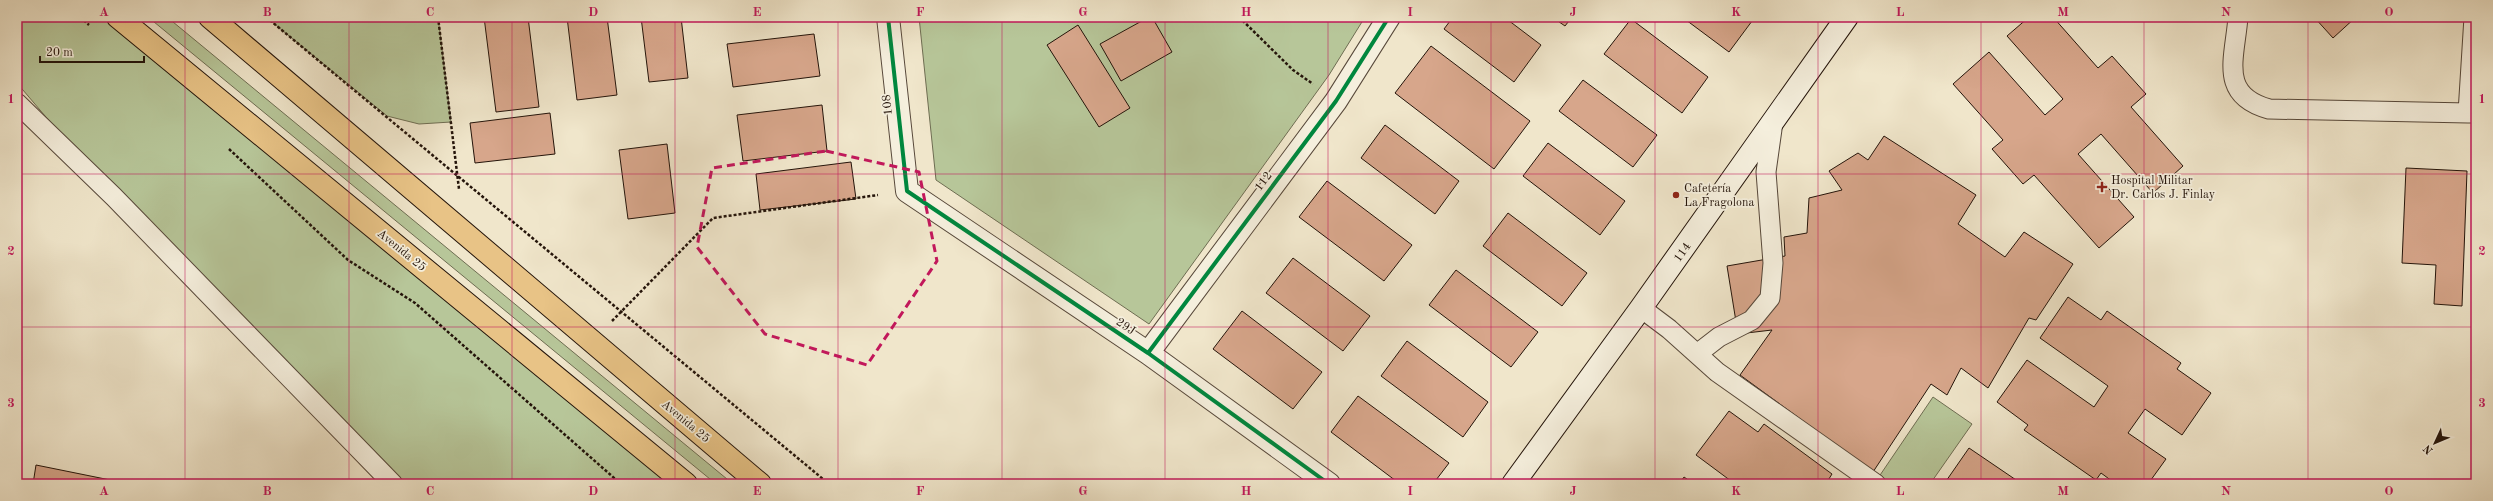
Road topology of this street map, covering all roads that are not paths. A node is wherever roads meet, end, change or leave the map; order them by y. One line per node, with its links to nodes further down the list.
1 (118, 17): 16 (main road, Avenida 25)
2 (210, 17): 17 (main road, Avenida 25)
3 (888, 17): 11 (street, 108)
4 (1389, 17): 13 (street, 112)
5 (1847, 17): 10 (street, 114)
6 (2238, 17): 9 (lane)
7 (2474, 17): 9 (lane)
8 (17, 103): 15 (lane)
9 (2472, 113)
10 (1773, 122): 12 (street, 114); 14 (lane)
11 (907, 191): 13 (street, 29J)
12 (1641, 308): 14 (lane); 19 (street, 114)
13 (1148, 353): 18 (street, 29J)
14 (1697, 354): 20 (lane)
15 (393, 484)
16 (686, 484)
17 (760, 484)
18 (1329, 484)
19 (1513, 484)
20 (1876, 484)

